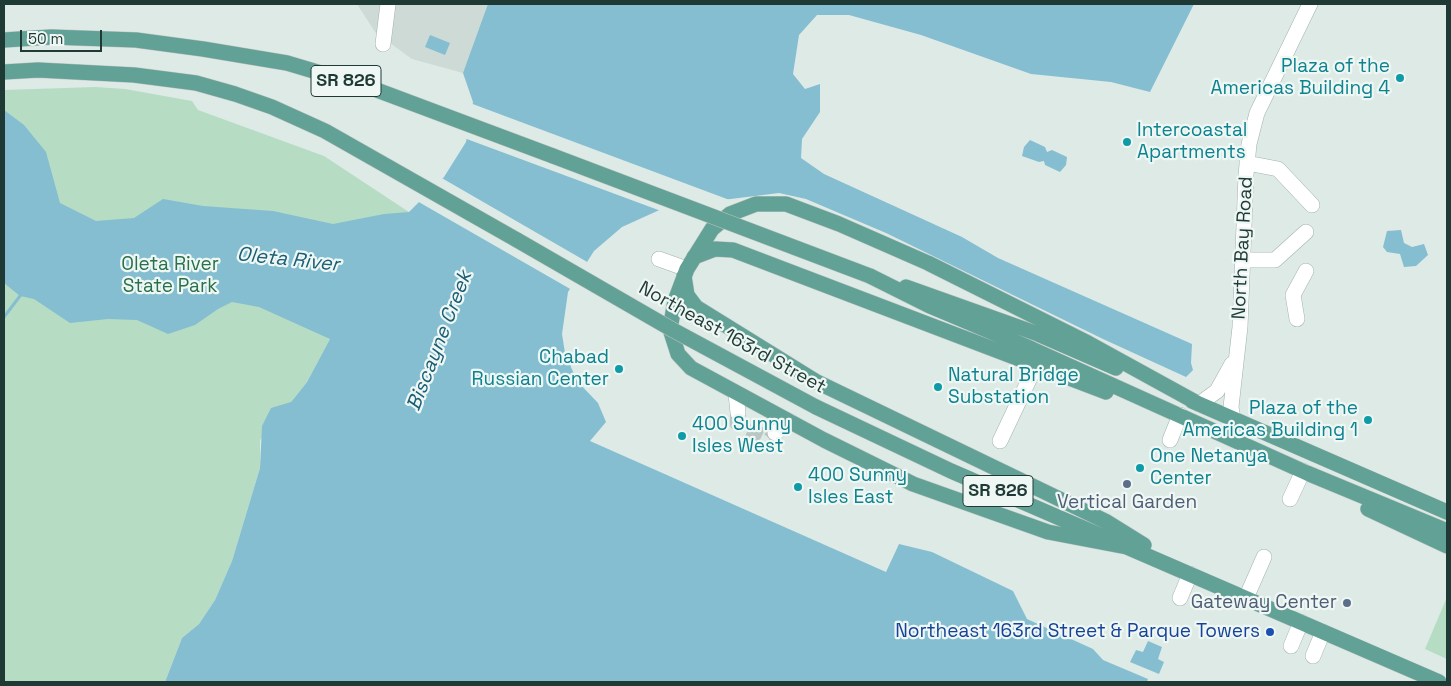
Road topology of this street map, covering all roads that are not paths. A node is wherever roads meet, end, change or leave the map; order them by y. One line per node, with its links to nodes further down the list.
1 (388, 4): 6 (street)
2 (1310, 4): 8 (street, North Bay Road)
3 (4, 32): 4 (street)
4 (20, 39): 5 (main road, SR 826); 15 (main road, SR 826, bridge)
5 (4, 40)
6 (383, 44)
7 (4, 72): 34 (main road, Northeast 163rd Street / SR 826, bridge)
8 (1247, 163): 9 (street); 12 (street, North Bay Road)
9 (1312, 205)
10 (1306, 232): 12 (street)
11 (659, 259): 13 (street)
12 (1242, 260): 17 (street, North Bay Road)
13 (688, 267): 18 (main road); 19 (main road); 21 (main road); 36 (main road)
14 (1306, 271): 16 (street)
15 (870, 276): 20 (main road); 21 (main road, SR 826)
16 (1297, 319)
17 (1236, 356): 21 (street, North Bay Road); 24 (street, North Bay Road)
18 (1036, 365): 20 (main road); 28 (street)
19 (736, 394): 22 (street); 25 (main road)
20 (1156, 404): 23 (main road)
21 (1199, 404): 24 (main road, SR 826)
22 (738, 413)
23 (1180, 415): 27 (street); 29 (main road)
24 (1233, 419): 31 (main road, SR 826)
25 (791, 422): 26 (street); 34 (main road)
26 (775, 433)
27 (1170, 440)
28 (1000, 441)
29 (1305, 472): 30 (street); 32 (main road); 33 (main road)
30 (1290, 499)
31 (1447, 512)
32 (1447, 531)
33 (1447, 546)
34 (1132, 548): 36 (main road, Northeast 163rd Street / SR 826)
35 (1264, 558): 38 (street)
36 (1187, 572): 37 (street); 38 (main road, Northeast 163rd Street / SR 826)
37 (1180, 598)
38 (1246, 598): 39 (main road, Northeast 163rd Street / SR 826)
39 (1301, 622): 40 (main road, Northeast 163rd Street / SR 826); 41 (street)
40 (1323, 632): 42 (street); 43 (main road, Northeast 163rd Street / SR 826)
41 (1291, 646)
42 (1313, 656)
43 (1439, 682)

